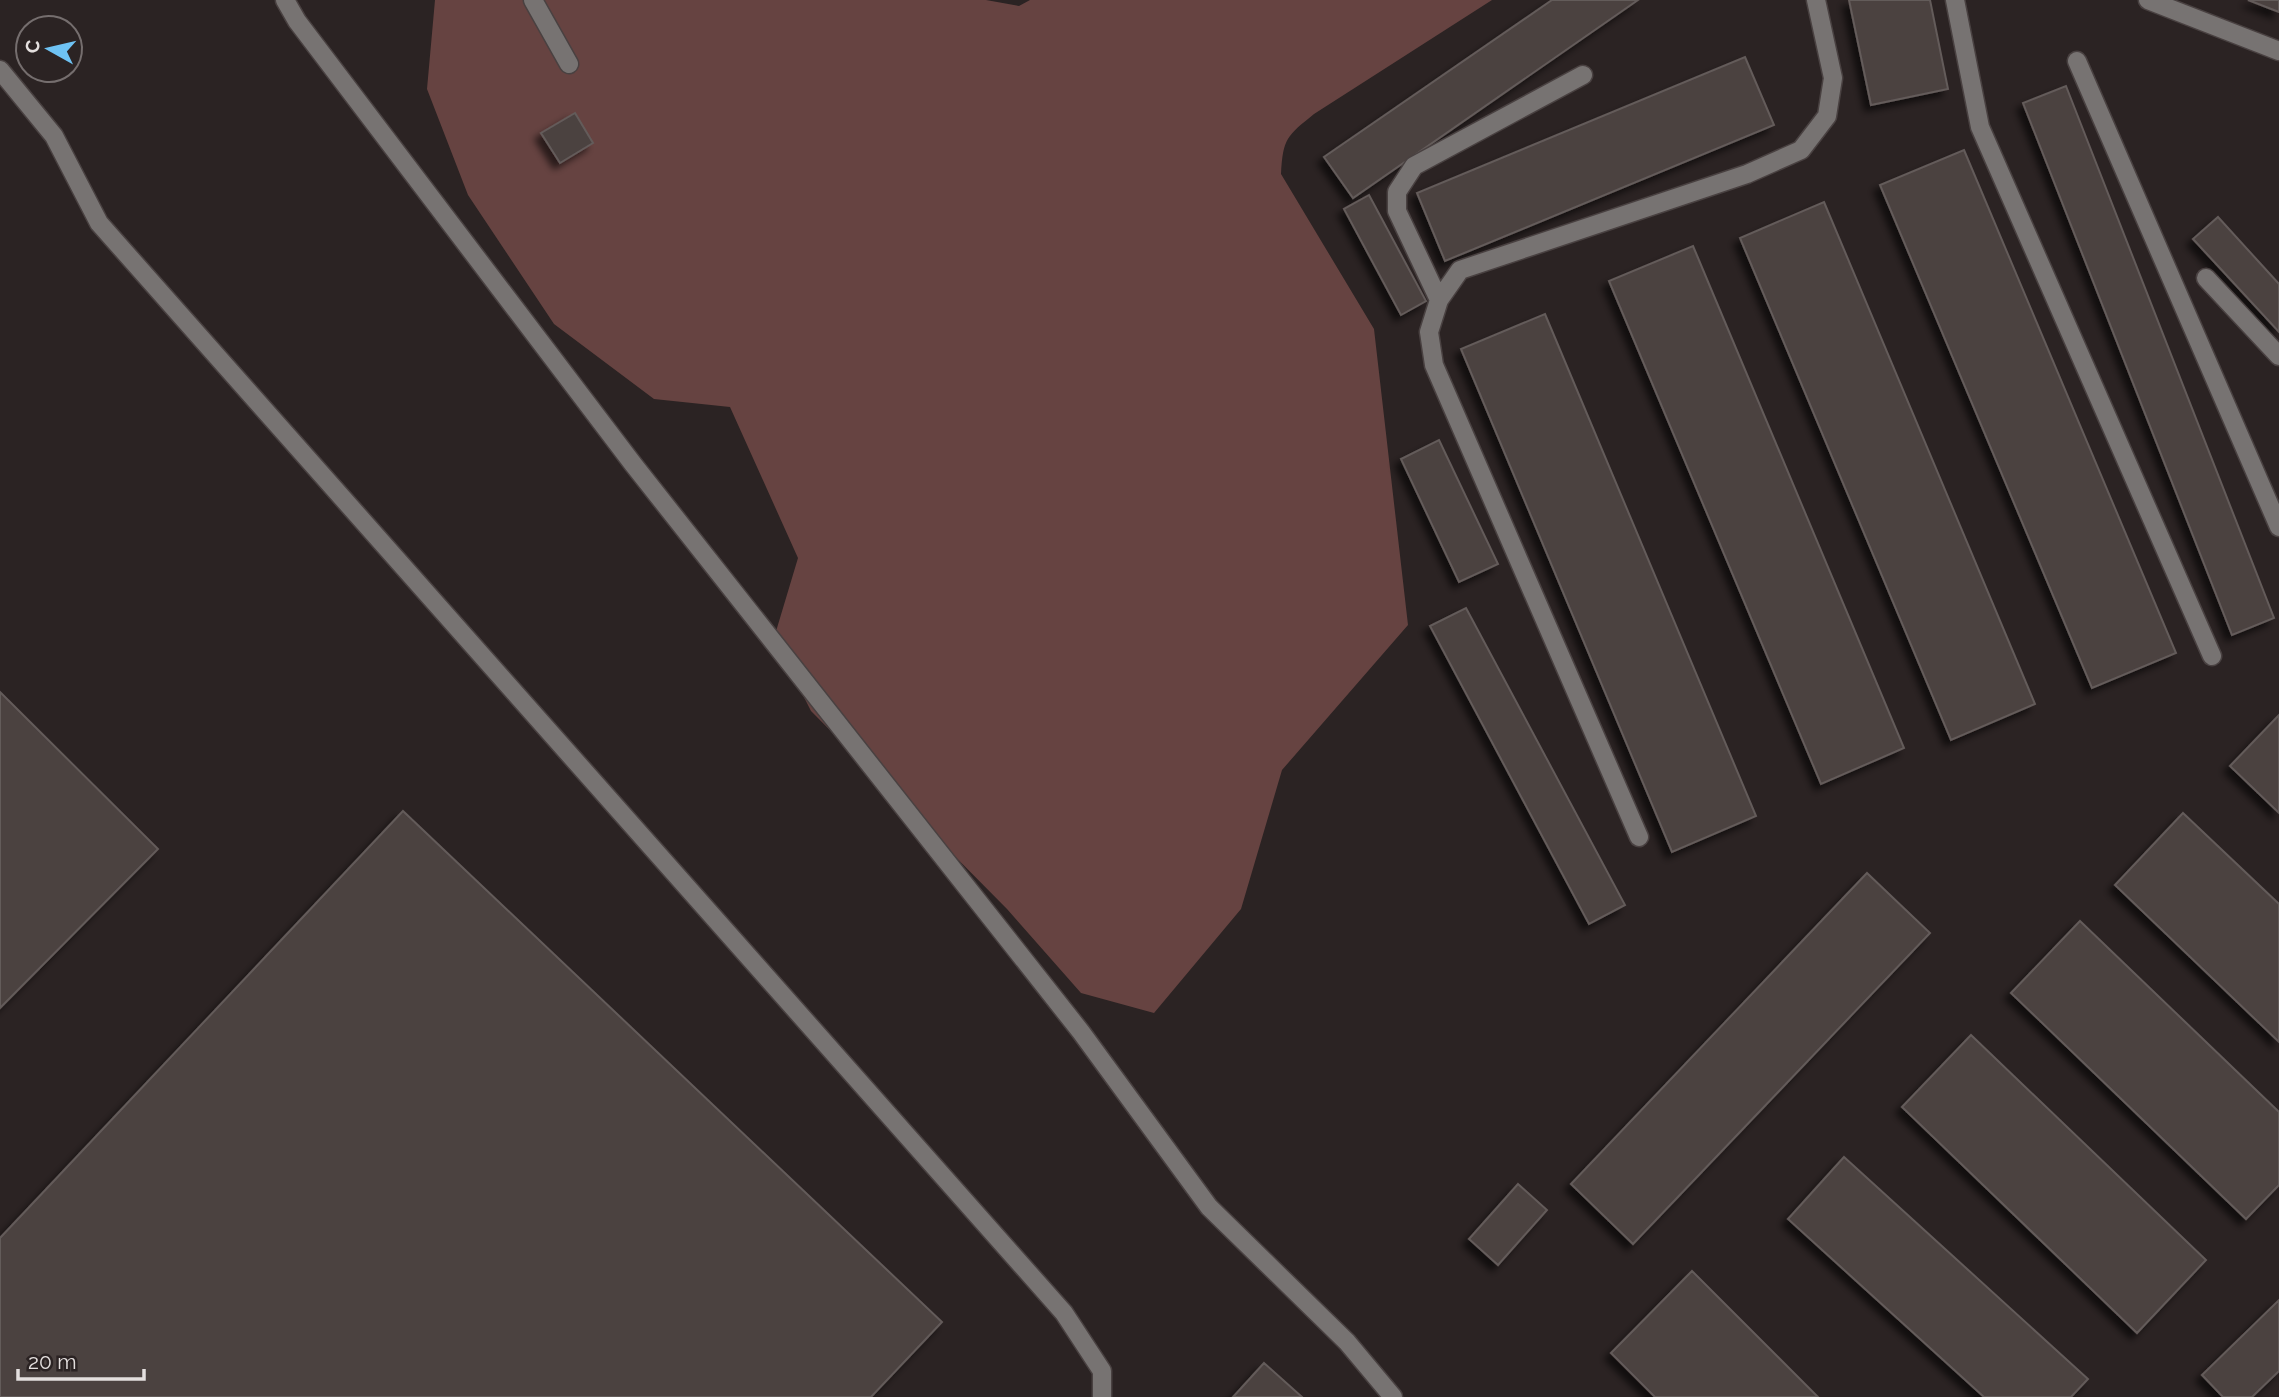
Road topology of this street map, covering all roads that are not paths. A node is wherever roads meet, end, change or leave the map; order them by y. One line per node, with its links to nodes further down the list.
1 (285, 0): 18 (street)
2 (533, 0): 8 (street)
3 (1816, 0): 12 (street)
4 (1955, 0): 15 (street)
5 (2148, 0): 6 (street)
6 (2279, 51)
7 (2077, 61): 14 (street)
8 (569, 64)
9 (0, 70): 17 (street)
10 (1583, 75): 12 (street)
11 (2206, 278): 13 (street)
12 (1438, 300): 16 (street)
13 (2279, 356)
14 (2279, 527)
15 (2212, 656)
16 (1639, 837)
17 (1102, 1397)
18 (1393, 1397)

